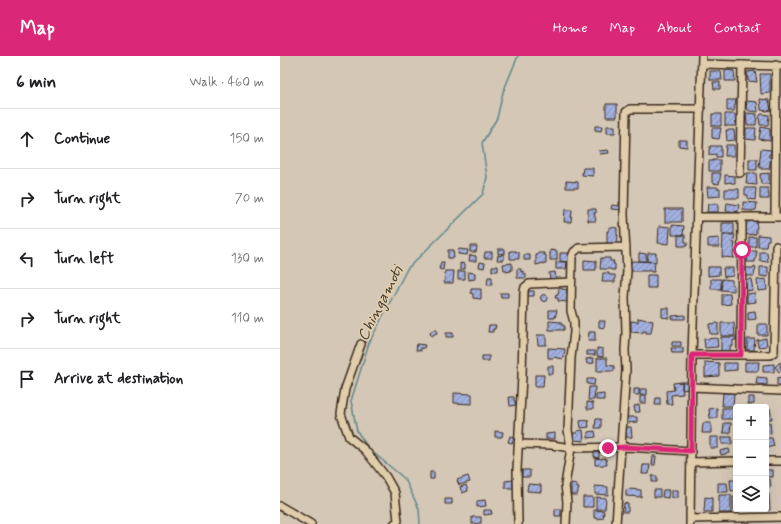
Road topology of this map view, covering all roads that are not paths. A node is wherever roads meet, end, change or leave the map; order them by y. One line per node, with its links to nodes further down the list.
1 (702, 60): 2 (street); 4 (street)
2 (742, 65): 3 (street); 5 (street)
3 (778, 65): 8 (street)
4 (701, 109): 6 (street); 10 (street)
5 (740, 173)
6 (697, 218): 7 (street); 13 (street)
7 (742, 218): 8 (street); 14 (street)
8 (778, 218)
9 (776, 246): 14 (street)
10 (626, 247): 11 (street); 18 (street)
11 (571, 282): 17 (street); 19 (street)
12 (361, 344): 29 (street)
13 (692, 355): 14 (street); 15 (street)
14 (741, 355)
15 (692, 386): 16 (street); 20 (street)
16 (781, 391)
17 (519, 444): 19 (street); 30 (street)
18 (622, 447): 19 (street); 20 (street); 32 (street)
19 (571, 448): 31 (street)
20 (691, 451): 24 (street)
21 (733, 461): 24 (street)
22 (769, 461): 23 (street)
23 (781, 461)
24 (692, 462): 27 (street)
25 (280, 506): 28 (street)
26 (781, 517): 27 (street)
27 (690, 522)
28 (311, 524)
29 (394, 524)
30 (518, 524)
31 (566, 524)
32 (616, 524)

